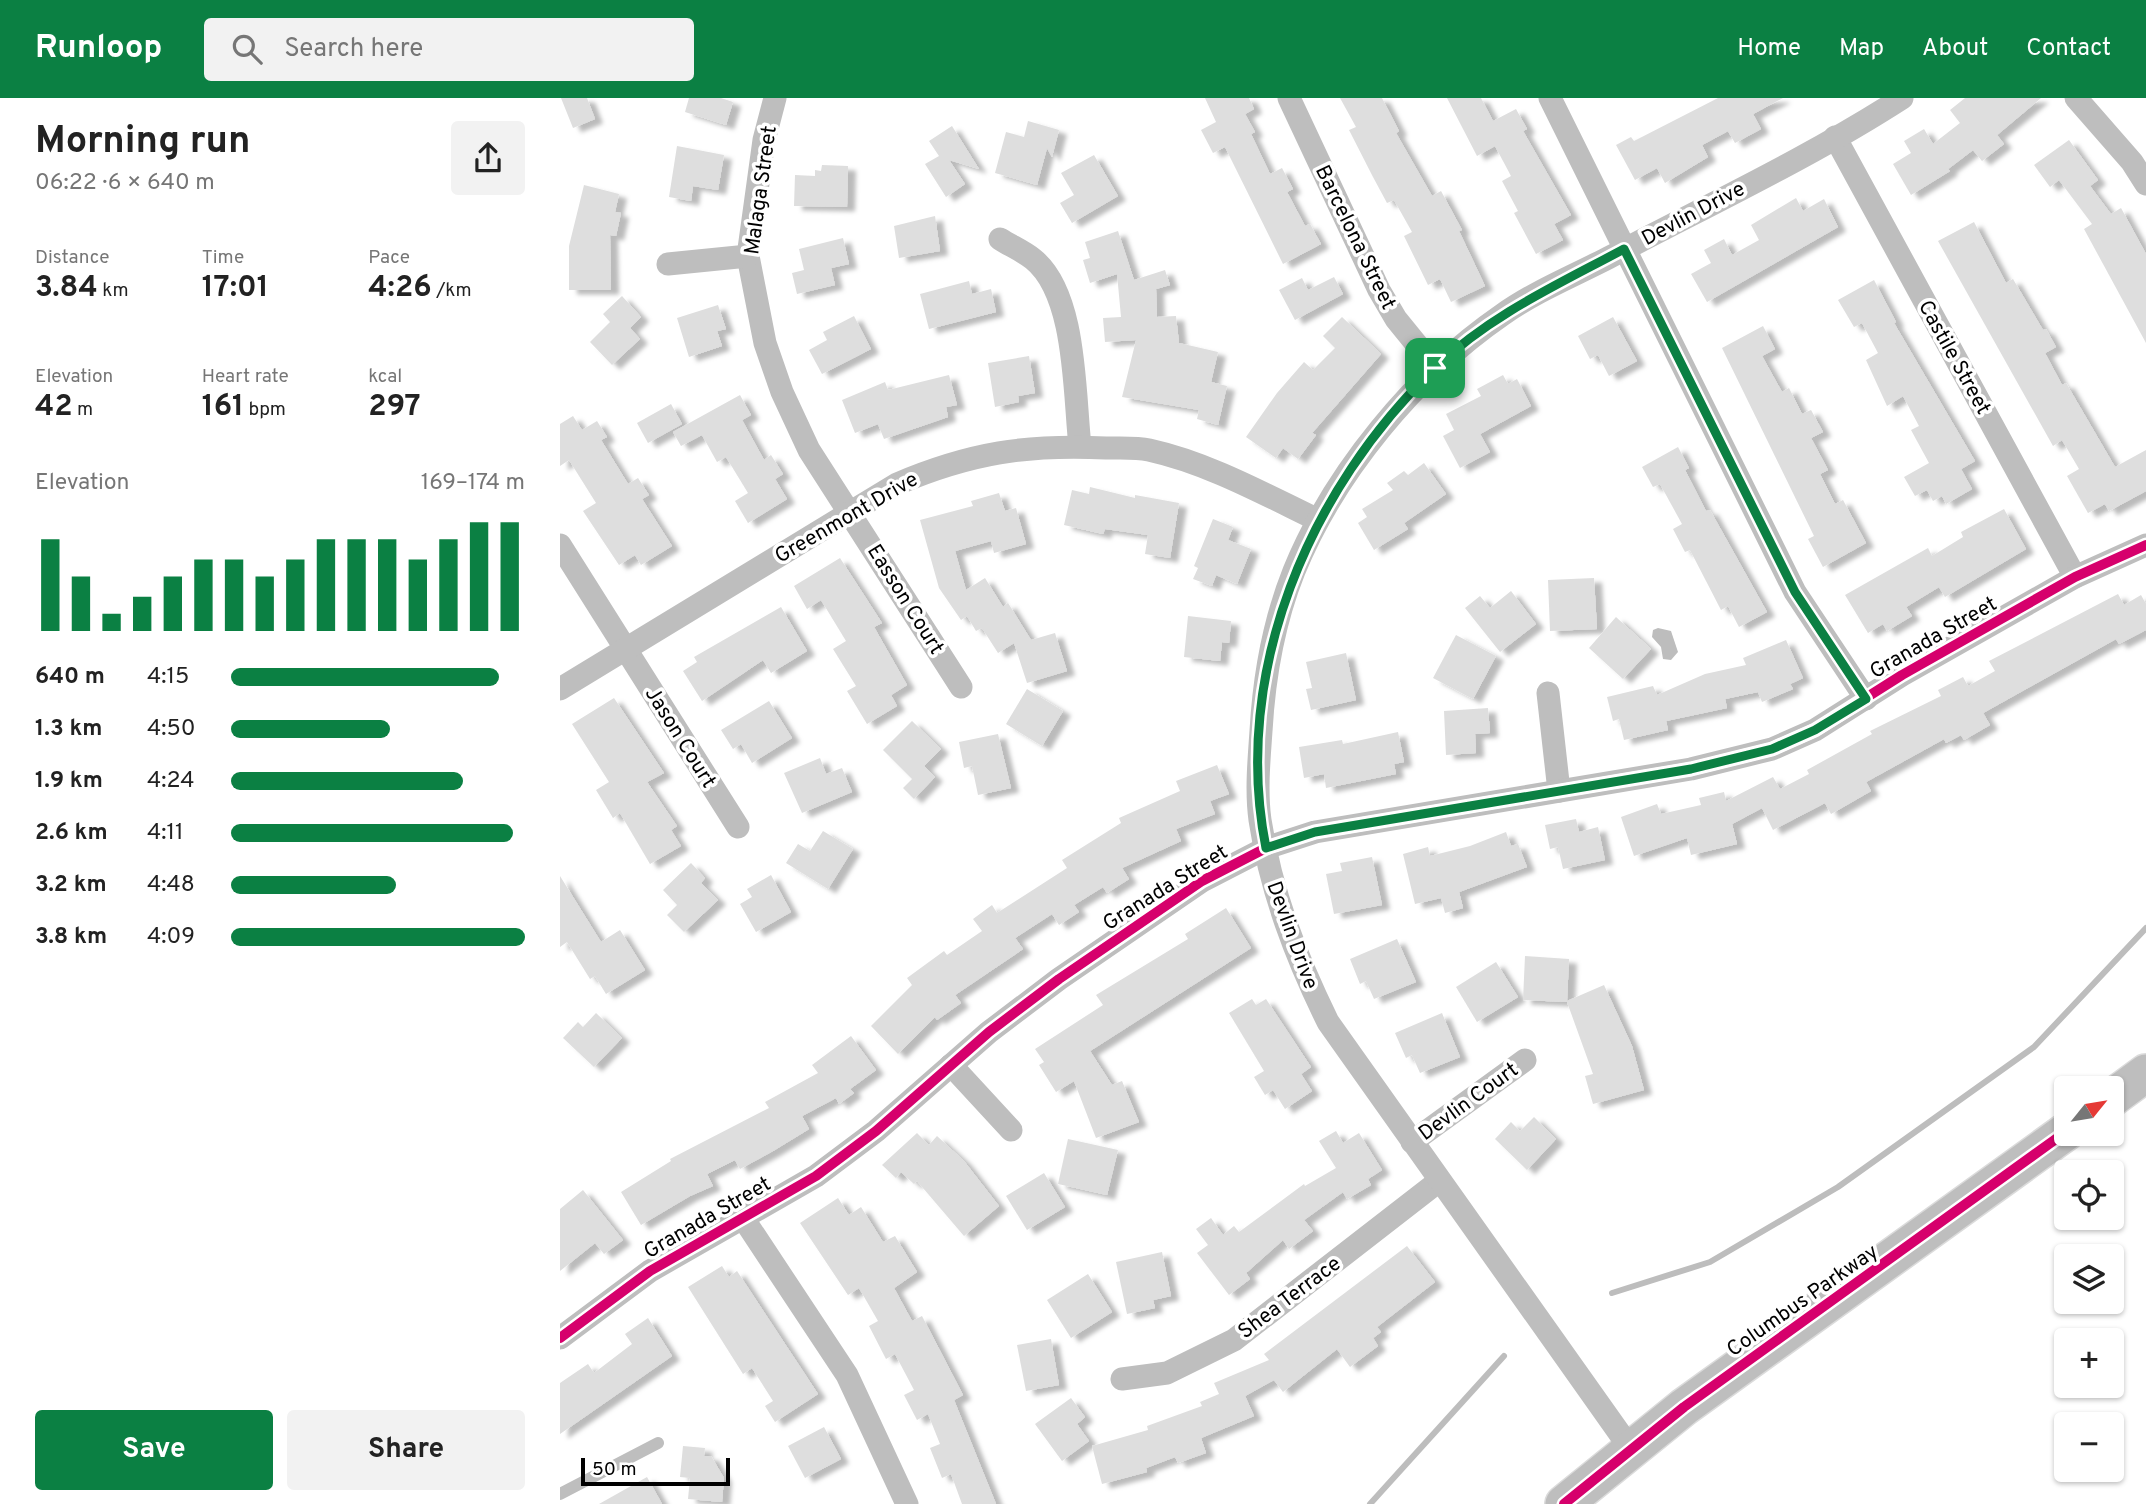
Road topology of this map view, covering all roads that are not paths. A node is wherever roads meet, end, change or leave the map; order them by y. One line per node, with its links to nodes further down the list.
1 (775, 98): 10 (street, Malaga Street)
2 (1289, 98): 12 (street, Barcelona Street)
3 (1550, 98): 9 (street)
4 (1902, 98): 6 (street, Devlin Drive)
5 (2076, 98): 7 (street)
6 (1835, 137): 9 (street, Devlin Drive); 18 (street, Castile Street)
7 (2146, 184)
8 (1000, 239): 13 (street)
9 (1624, 249): 12 (street, Devlin Drive); 23 (street)
10 (748, 257): 11 (street); 14 (street, Malaga Street)
11 (668, 264)
12 (1435, 368): 15 (street, Devlin Drive)
13 (1080, 446): 14 (street, Greenmont Drive); 15 (street, Greenmont Drive)
14 (850, 512): 19 (street, Greenmont Drive); 20 (street, Easson Court)
15 (1318, 520): 26 (street, Devlin Drive)
16 (560, 545): 19 (street, Jason Court)
17 (2146, 545): 18 (street, Granada Street)
18 (2075, 578): 23 (street, Granada Street)
19 (625, 648): 21 (street, Greenmont Drive); 25 (street, Jason Court)
20 (961, 687)
21 (560, 689)
22 (1548, 693): 24 (street)
23 (1866, 699): 24 (street, Granada Street)
24 (1559, 791): 26 (street, Granada Street)
25 (737, 827)
26 (1266, 848): 28 (street, Granada Street); 33 (street, Devlin Drive)
27 (1525, 1060): 33 (street, Devlin Court)
28 (951, 1065): 31 (street); 35 (street, Granada Street)
29 (2146, 1073): 30 (main road)
30 (2124, 1089)
31 (1011, 1130)
32 (2054, 1140): 39 (main road, Columbus Parkway)
33 (1412, 1142): 34 (street, Devlin Drive)
34 (1439, 1181): 37 (street, Shea Terrace); 39 (street, Devlin Drive)
35 (743, 1218): 36 (street, Granada Street); 41 (street, Granada Street)
36 (560, 1338)
37 (1122, 1379)
38 (658, 1443): 40 (lane)
39 (1630, 1448): 42 (main road, Columbus Parkway)
40 (560, 1494)
41 (907, 1504)
42 (1564, 1504)

